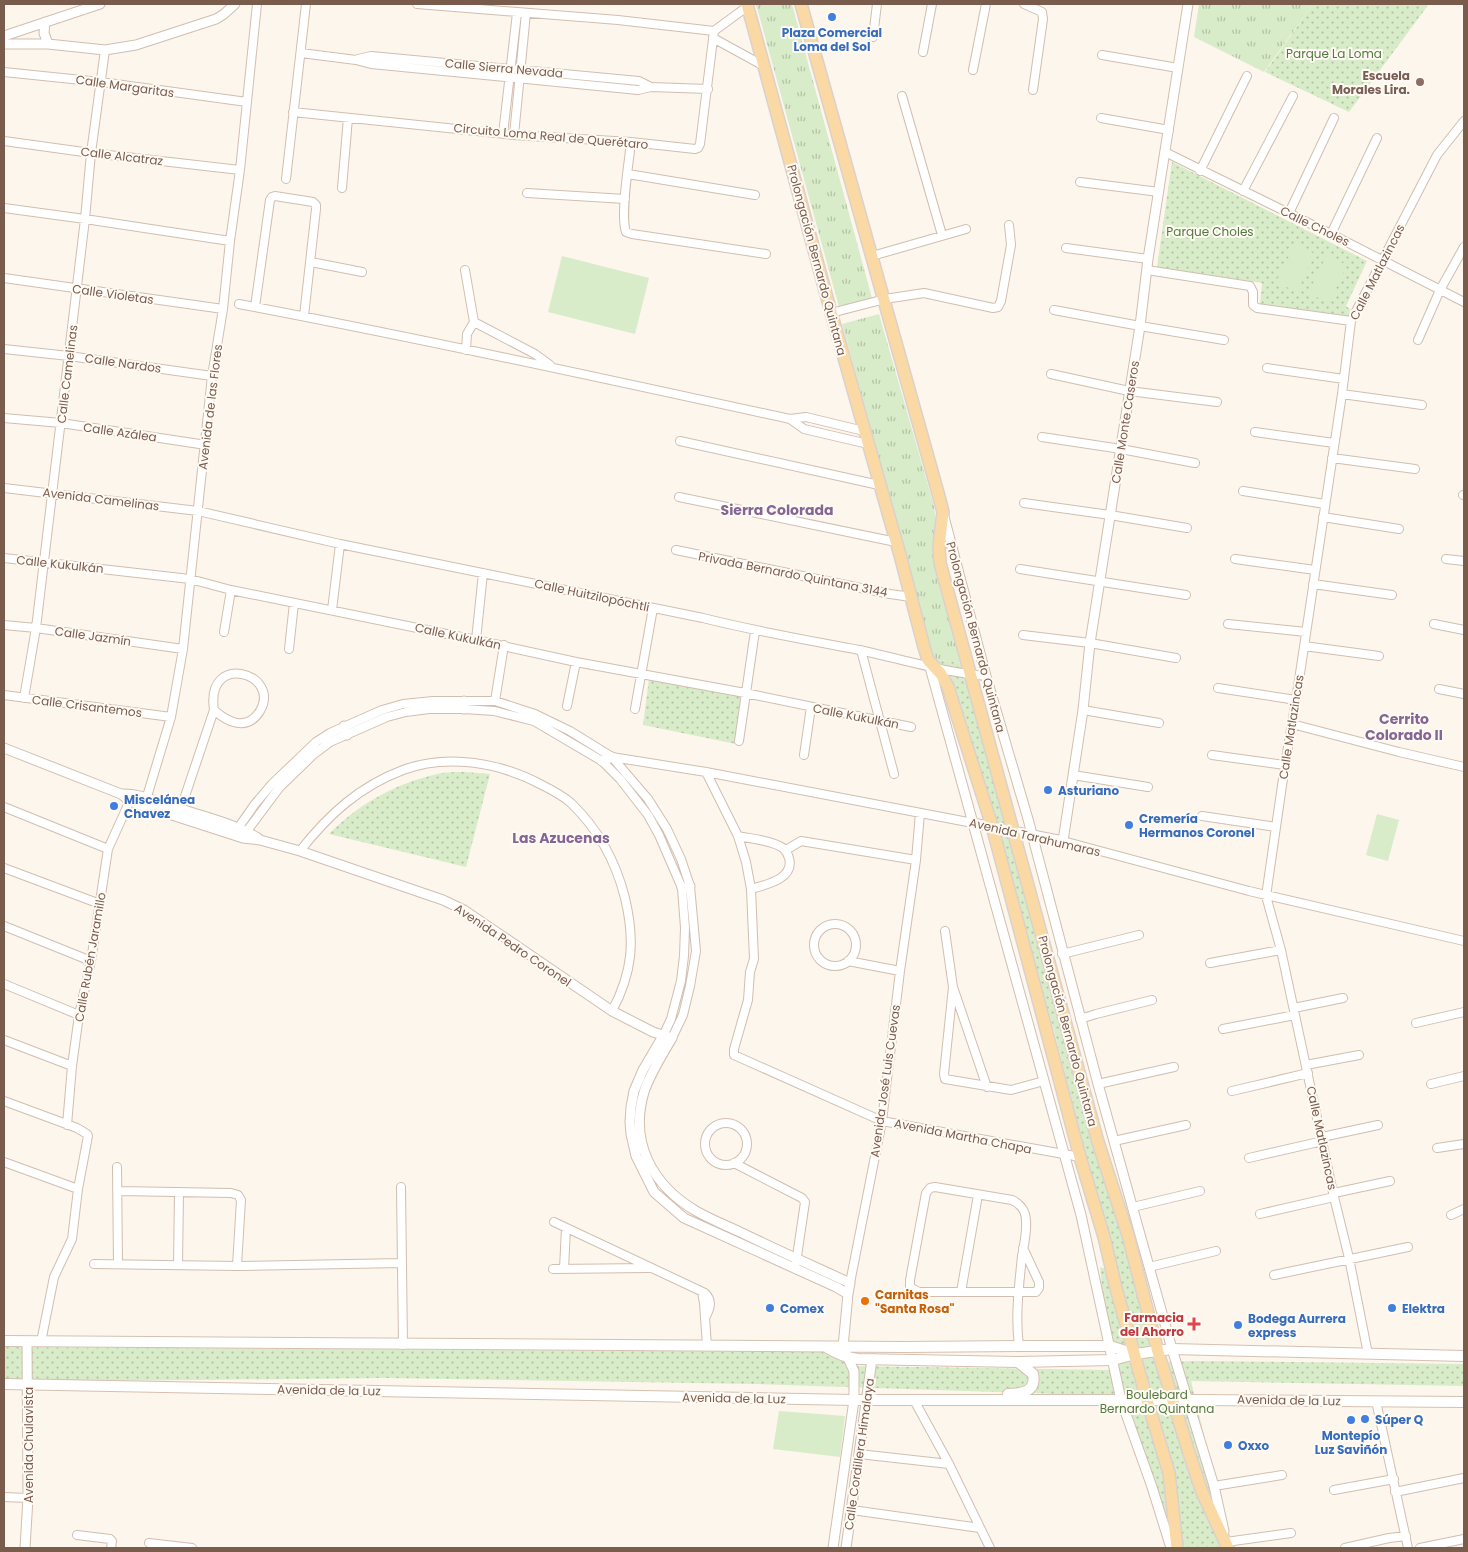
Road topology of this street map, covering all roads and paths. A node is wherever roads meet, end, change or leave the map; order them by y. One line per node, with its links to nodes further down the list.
1 (100, 4): 15 (street)
2 (235, 4): 21 (street)
3 (256, 4): 41 (street, Avenida de las Flores)
4 (306, 4): 22 (street)
5 (417, 4): 13 (street)
6 (801, 4): 77 (main road, Prolongación Bernardo Quintana)
7 (877, 4): 18 (street)
8 (932, 4): 23 (street)
9 (986, 4): 30 (street)
10 (1024, 4): 38 (street)
11 (1188, 4): 27 (street, Calle Monte Caseros)
12 (747, 5): 16 (street); 26 (main road, Prolongación Bernardo Quintana)
13 (517, 13): 14 (street); 28 (street)
14 (526, 13): 16 (street); 29 (street)
15 (45, 22): 17 (street); 20 (street)
16 (713, 34): 26 (street); 37 (street, Circuito Loma Real de Querétaro)
17 (4, 36)
18 (873, 37)
19 (4, 44): 20 (street)
20 (48, 44): 21 (street)
21 (105, 50): 35 (street, Calle Camelinas)
22 (301, 52): 25 (street, Calle Sierra Nevada); 42 (street)
23 (923, 52)
24 (1102, 55): 27 (street)
25 (356, 60): 28 (street, Calle Sierra Nevada); 33 (street, Calle Sierra Nevada)
26 (764, 66): 93 (main road, Prolongación Bernardo Quintana)
27 (1178, 68): 47 (street, Calle Monte Caseros)
28 (510, 69): 29 (street, Calle Sierra Nevada); 33 (street)
29 (521, 70): 34 (street); 36 (street, Calle Sierra Nevada)
30 (973, 70)
31 (4, 72): 35 (street, Calle Margaritas)
32 (1248, 76): 56 (street)
33 (509, 78): 34 (street, Calle Sierra Nevada); 48 (street)
34 (520, 79): 36 (street, Calle Sierra Nevada); 49 (street)
35 (101, 82): 41 (street, Calle Margaritas); 54 (street, Calle Camelinas)
36 (650, 87): 37 (street, Calle Sierra Nevada)
37 (708, 89): 52 (street, Circuito Loma Real de Querétaro)
38 (1033, 90)
39 (902, 96): 72 (street)
40 (1292, 96): 61 (street)
41 (247, 102): 55 (street, Avenida de las Flores)
42 (292, 112): 43 (street, Circuito Loma Real de Querétaro); 58 (street)
43 (348, 118): 48 (street, Circuito Loma Real de Querétaro); 60 (street)
44 (1101, 118): 47 (street)
45 (1334, 118): 67 (street)
46 (1464, 121): 79 (street, Calle Matlazincas)
47 (1169, 130): 53 (street, Calle Monte Caseros)
48 (504, 134): 49 (street, Circuito Loma Real de Querétaro)
49 (514, 135): 52 (street, Circuito Loma Real de Querétaro)
50 (1377, 138): 71 (street)
51 (4, 141): 54 (street, Calle Alcatraz)
52 (631, 142): 57 (street)
53 (1165, 152): 56 (street, Calle Choles); 62 (street, Calle Monte Caseros)
54 (91, 153): 55 (street, Calle Alcatraz); 68 (street, Calle Camelinas)
55 (240, 170): 73 (street, Avenida de las Flores)
56 (1200, 171): 61 (street, Calle Choles)
57 (628, 174): 64 (street); 65 (street)
58 (286, 179)
59 (1080, 182): 62 (street)
60 (342, 188)
61 (1244, 191): 67 (street, Calle Choles)
62 (1159, 192): 78 (street, Calle Monte Caseros)
63 (526, 193): 65 (street)
64 (755, 195)
65 (625, 199): 76 (street)
66 (4, 208): 68 (street)
67 (1289, 213): 71 (street, Calle Choles)
68 (85, 219): 73 (street); 85 (street, Calle Camelinas)
69 (1009, 225): 87 (street)
70 (966, 229): 72 (street)
71 (1331, 234): 79 (street, Calle Choles)
72 (942, 236): 77 (street)
73 (230, 242): 91 (street, Avenida de las Flores)
74 (1464, 247): 86 (street)
75 (1066, 248): 78 (street)
76 (766, 254)
77 (872, 256): 87 (main road, Prolongación Bernardo Quintana)
78 (1148, 259): 82 (street, Calle Monte Caseros)
79 (1382, 260): 86 (street, Calle Choles); 95 (street, Calle Matlazincas)
80 (311, 262): 83 (street); 90 (street); 94 (street)
81 (465, 270): 96 (street)
82 (1147, 270): 95 (street); 97 (street, Calle Monte Caseros)
83 (362, 272)
84 (4, 278): 85 (street, Calle Violetas)
85 (77, 289): 91 (street, Calle Violetas); 102 (street, Calle Camelinas)
86 (1440, 290): 88 (street, Calle Choles); 99 (street)
87 (885, 299): 93 (street); 134 (main road, Prolongación Bernardo Quintana)
88 (1464, 302)
89 (239, 304): 90 (street)
90 (255, 307): 94 (street)
91 (223, 309): 106 (street, Avenida de las Flores)
92 (1054, 310): 97 (street)
93 (831, 313): 115 (main road, Prolongación Bernardo Quintana)
94 (304, 316): 101 (street)
95 (1351, 321): 107 (street, Calle Matlazincas)
96 (474, 322): 101 (street); 103 (street)
97 (1140, 326): 98 (street); 108 (street, Calle Monte Caseros)
98 (1224, 340)
99 (1418, 340)
100 (4, 349): 102 (street, Calle Nardos)
101 (466, 350): 103 (street)
102 (69, 356): 106 (street, Calle Nardos); 114 (street, Calle Camelinas)
103 (553, 367): 113 (street)
104 (1267, 368): 107 (street)
105 (1051, 374): 108 (street)
106 (212, 376): 121 (street, Avenida de las Flores)
107 (1344, 379): 109 (street, Calle Matlazincas)
108 (1129, 391): 110 (street); 122 (street, Calle Monte Caseros)
109 (1342, 394): 111 (street); 119 (street, Calle Matlazincas)
110 (1217, 402)
111 (1422, 405)
112 (4, 418): 114 (street, Calle Azálea)
113 (790, 419): 115 (street); 120 (street)
114 (61, 423): 121 (street, Calle Azálea); 129 (street, Calle Camelinas)
115 (864, 431): 120 (main road, Prolongación Bernardo Quintana)
116 (1255, 432): 119 (street)
117 (1042, 437): 122 (street)
118 (680, 441): 126 (street)
119 (1334, 443): 123 (street, Calle Matlazincas)
120 (868, 444): 126 (main road, Prolongación Bernardo Quintana)
121 (206, 445): 133 (street, Avenida de las Flores)
122 (1121, 449): 124 (street); 135 (street, Calle Monte Caseros)
123 (1332, 458): 125 (street); 132 (street, Calle Matlazincas)
124 (1195, 462)
125 (1415, 469)
126 (879, 485): 139 (main road, Prolongación Bernardo Quintana)
127 (4, 488): 129 (street, Avenida Camelinas)
128 (1243, 490): 132 (street)
129 (52, 493): 133 (street, Avenida Camelinas); 146 (street, Calle Camelinas)
130 (679, 497): 139 (street)
131 (1024, 503): 135 (street)
132 (1325, 504): 136 (street, Calle Matlazincas)
133 (198, 511): 140 (street, Calle Huitzilopóchtli); 150 (street, Avenida de las Flores)
134 (943, 512): 181 (main road, Prolongación Bernardo Quintana); 182 (street, Prolongación Bernardo Quintana)
135 (1110, 515): 137 (street); 151 (street, Calle Monte Caseros)
136 (1324, 517): 138 (street); 148 (street, Calle Matlazincas)
137 (1187, 528)
138 (1399, 529)
139 (896, 542): 156 (main road, Prolongación Bernardo Quintana)
140 (340, 544): 149 (street, Calle Huitzilopóchtli); 159 (street)
141 (676, 550): 156 (street, Privada Bernardo Quintana 3144)
142 (4, 558): 146 (street, Calle Kukulkán)
143 (1235, 559): 148 (street)
144 (1446, 559): 145 (street)
145 (1464, 561)
146 (44, 562): 150 (street, Calle Kukulkán); 163 (street, Calle Camelinas)
147 (1020, 569): 151 (street)
148 (1315, 570): 152 (street, Calle Matlazincas)
149 (483, 572): 158 (street, Calle Huitzilopóchtli); 169 (street)
150 (190, 579): 153 (street, Calle Kukulkán); 173 (street, Avenida de las Flores)
151 (1100, 581): 154 (street); 170 (street, Calle Monte Caseros)
152 (1313, 584): 155 (street); 167 (street, Calle Matlazincas)
153 (231, 590): 157 (street, Calle Kukulkán); 166 (street)
154 (1186, 595)
155 (1392, 595)
156 (910, 597): 179 (main road, Prolongación Bernardo Quintana)
157 (294, 603): 159 (street, Calle Kukulkán); 174 (street)
158 (653, 608): 165 (street, Calle Huitzilopóchtli); 180 (street)
159 (332, 610): 169 (street, Calle Kukulkán)
160 (1228, 624): 167 (street)
161 (1434, 624): 164 (street)
162 (4, 625): 163 (street, Calle Jazmín)
163 (36, 628): 173 (street, Calle Jazmín); 188 (street, Calle Camelinas)
164 (1464, 630)
165 (756, 631): 175 (street, Calle Huitzilopóchtli); 185 (street)
166 (224, 632)
167 (1306, 632): 172 (street, Calle Matlazincas)
168 (1023, 635): 170 (street)
169 (476, 640): 171 (street, Calle Kukulkán)
170 (1090, 643): 177 (street); 196 (street, Calle Monte Caseros)
171 (504, 646): 178 (street, Calle Kukulkán); 190 (street)
172 (1304, 646): 176 (street); 189 (street, Calle Matlazincas)
173 (183, 649): 197 (street, Avenida de las Flores)
174 (289, 649)
175 (861, 650): 179 (street, Calle Huitzilopóchtli); 198 (street)
176 (1379, 656)
177 (1176, 658)
178 (576, 662): 180 (street, Calle Kukulkán); 192 (street)
179 (931, 665): 181 (street, Calle Huitzilopóchtli); 220 (street, Prolongación Bernardo Quintana); 221 (main road, Prolongación Bernardo Quintana)
180 (641, 674): 185 (street, Calle Kukulkán); 194 (street)
181 (969, 674): 182 (street, Calle Huitzilopóchtli); 223 (main road, Prolongación Bernardo Quintana)
182 (986, 676): 225 (street, Prolongación Bernardo Quintana)
183 (1218, 688): 189 (street)
184 (1439, 689): 186 (street)
185 (746, 693): 193 (street, Calle Kukulkán); 202 (street)
186 (1464, 694)
187 (4, 695): 188 (street, Calle Crisantemos)
188 (24, 698): 197 (street, Calle Crisantemos)
189 (1296, 700): 200 (street, Calle Matlazincas)
190 (495, 701): 191 (street); 206 (street)
191 (464, 705): 207 (street); 224 (street)
192 (568, 706)
193 (811, 707): 198 (street, Calle Kukulkán); 204 (street)
194 (634, 709)
195 (214, 710): 195 (street); 217 (street)
196 (1083, 710): 199 (street); 212 (street, Calle Monte Caseros)
197 (171, 717): 215 (street, Avenida de las Flores)
198 (879, 721): 201 (street, Calle Kukulkán); 211 (street)
199 (1159, 723)
200 (1292, 724): 208 (street, Calle Matlazincas); 209 (street)
201 (912, 726)
202 (739, 741)
203 (4, 748): 214 (street, Avenida Pedro Coronel)
204 (804, 755)
205 (1212, 755): 208 (street)
206 (612, 757): 207 (street); 210 (street, Avenida Tarahumaras); 233 (street)
207 (602, 761): 233 (street)
208 (1285, 765): 222 (street, Calle Matlazincas)
209 (1464, 767)
210 (706, 772): 218 (street, Avenida Tarahumaras); 226 (street, Avenida Martha Chapa)
211 (894, 774)
212 (1074, 775): 213 (street); 227 (street, Calle Monte Caseros)
213 (1148, 787)
214 (131, 797): 215 (street, Avenida Pedro Coronel); 228 (street, Calle Rubén Jaramillo)
215 (146, 802): 217 (street, Avenida Pedro Coronel)
216 (4, 807): 228 (street)
217 (179, 813): 224 (street, Avenida Pedro Coronel)
218 (920, 813): 220 (street, Avenida Tarahumaras); 231 (street, Avenida José Luis Cuevas)
219 (1202, 816): 222 (street)
220 (973, 823): 221 (street, Avenida Tarahumaras); 266 (street, Prolongación Bernardo Quintana)
221 (992, 826): 223 (street, Avenida Tarahumaras); 281 (main road, Prolongación Bernardo Quintana)
222 (1276, 827): 235 (street, Calle Matlazincas)
223 (1014, 830): 225 (street, Avenida Tarahumaras); 331 (main road, Prolongación Bernardo Quintana)
224 (240, 833): 230 (street, Avenida Pedro Coronel)
225 (1032, 835): 227 (street, Avenida Tarahumaras); 242 (street, Prolongación Bernardo Quintana)
226 (738, 836): 229 (street); 234 (street, Avenida Martha Chapa)
227 (1063, 841): 235 (street, Avenida Tarahumaras)
228 (108, 850): 236 (street, Calle Rubén Jaramillo)
229 (786, 850): 231 (street); 234 (street)
230 (300, 851): 251 (street, Avenida Pedro Coronel); 251 (street)
231 (916, 860): 246 (street, Avenida José Luis Cuevas)
232 (4, 868): 236 (street)
233 (686, 887): 258 (street)
234 (751, 889): 272 (street, Avenida Martha Chapa)
235 (1266, 896): 240 (street, Avenida Tarahumaras); 241 (street, Calle Matlazincas)
236 (100, 904): 243 (street, Calle Rubén Jaramillo)
237 (4, 926): 243 (street)
238 (945, 931): 248 (street)
239 (1139, 935): 242 (street)
240 (1464, 941)
241 (1281, 950): 245 (street); 252 (street, Calle Matlazincas)
242 (1062, 954): 255 (street, Prolongación Bernardo Quintana)
243 (91, 961): 254 (street, Calle Rubén Jaramillo)
244 (848, 961): 244 (street); 246 (street)
245 (1210, 963)
246 (900, 971): 272 (street, Avenida José Luis Cuevas)
247 (4, 984): 254 (street)
248 (953, 987): 269 (street); 269 (street)
249 (1343, 998): 252 (street)
250 (1152, 1000): 255 (street)
251 (612, 1011): 258 (street, Avenida Pedro Coronel)
252 (1294, 1012): 257 (street); 261 (street, Calle Matlazincas)
253 (1464, 1012): 256 (street)
254 (79, 1015): 262 (street, Calle Rubén Jaramillo)
255 (1080, 1019): 267 (street, Prolongación Bernardo Quintana)
256 (1416, 1023)
257 (1223, 1029)
258 (667, 1037): 286 (street)
259 (4, 1040): 262 (street)
260 (1359, 1055): 261 (street)
261 (1306, 1065): 264 (street, Calle Matlazincas)
262 (72, 1066): 273 (street, Calle Rubén Jaramillo)
263 (1174, 1067): 267 (street)
264 (1308, 1073): 270 (street); 276 (street, Calle Matlazincas)
265 (1464, 1076): 268 (street)
266 (1044, 1082): 269 (street); 280 (street, Prolongación Bernardo Quintana)
267 (1098, 1084): 277 (street, Prolongación Bernardo Quintana)
268 (1431, 1084)
269 (987, 1087)
270 (1232, 1091)
271 (4, 1101): 273 (street)
272 (882, 1121): 280 (street, Avenida Martha Chapa); 317 (street, Avenida José Luis Cuevas)
273 (67, 1125): 289 (street)
274 (1186, 1125): 277 (street)
275 (1378, 1125): 276 (street)
276 (1323, 1139): 282 (street); 294 (street, Calle Matlazincas)
277 (1114, 1141): 295 (street, Prolongación Bernardo Quintana)
278 (1464, 1144): 279 (street)
279 (1437, 1148)
280 (1064, 1155): 281 (street, Avenida Martha Chapa); 327 (street, Prolongación Bernardo Quintana)
281 (1080, 1158): 332 (main road, Prolongación Bernardo Quintana)
282 (1249, 1158)
283 (4, 1162): 289 (street)
284 (734, 1163): 284 (street); 305 (street)
285 (118, 1167): 290 (street)
286 (652, 1179): 305 (street); 313 (street)
287 (1390, 1181): 294 (street)
288 (401, 1187): 308 (street)
289 (78, 1189): 323 (street)
290 (119, 1191): 292 (street); 307 (street)
291 (1200, 1191): 295 (street)
292 (179, 1192): 309 (street); 310 (street)
293 (978, 1195): 302 (street); 318 (street); 318 (street)
294 (1334, 1195): 297 (street); 304 (street, Calle Matlazincas)
295 (1133, 1207): 311 (street, Prolongación Bernardo Quintana)
296 (1464, 1209): 298 (street)
297 (1260, 1214)
298 (1451, 1215)
299 (554, 1222): 300 (street)
300 (566, 1228): 312 (street); 315 (street)
301 (1408, 1247): 304 (street)
302 (1023, 1248): 319 (street); 319 (street)
303 (1216, 1251): 311 (street)
304 (1349, 1258): 316 (street); 333 (street, Calle Matlazincas)
305 (797, 1259): 313 (street); 317 (street)
306 (94, 1264): 307 (street)
307 (118, 1264): 309 (street)
308 (402, 1264): 310 (street); 324 (street)
309 (178, 1265): 310 (street)
310 (237, 1266)
311 (1150, 1267): 330 (street, Prolongación Bernardo Quintana)
312 (652, 1268): 315 (street); 325 (street)
313 (794, 1268): 320 (street)
314 (553, 1269): 315 (street)
315 (564, 1269)
316 (1274, 1275)
317 (850, 1283): 320 (street, Avenida José Luis Cuevas)
318 (961, 1292): 319 (street)
319 (1018, 1293): 326 (street)
320 (848, 1294): 329 (street, Avenida José Luis Cuevas)
321 (4, 1341): 322 (main road)
322 (27, 1342): 323 (main road); 340 (street, Avenida Chulavista)
323 (41, 1342): 324 (main road)
324 (403, 1345): 325 (main road)
325 (707, 1346): 328 (main road)
326 (1018, 1346): 327 (main road); 329 (main road)
327 (1110, 1346): 332 (main road); 337 (street, Prolongación Bernardo Quintana)
328 (826, 1347): 329 (main road); 335 (main road)
329 (843, 1347): 335 (street, Calle Cordillera Himalaya)
330 (1172, 1349): 331 (main road); 333 (main road); 348 (street, Prolongación Bernardo Quintana)
331 (1158, 1352): 332 (main road); 347 (main road, Prolongación Bernardo Quintana)
332 (1135, 1354): 337 (main road); 346 (main road, Prolongación Bernardo Quintana)
333 (1368, 1354): 334 (main road)
334 (1464, 1356)
335 (848, 1358): 336 (main road); 341 (street, Calle Cordillera Himalaya)
336 (872, 1359): 338 (main road); 342 (street, Calle Cordillera Himalaya)
337 (1113, 1360): 338 (main road); 345 (street, Prolongación Bernardo Quintana)
338 (1018, 1362): 344 (main road)
339 (4, 1384): 340 (main road, Avenida de la Luz)
340 (28, 1384): 341 (main road, Avenida de la Luz); 360 (street, Avenida Chulavista)
341 (854, 1400): 342 (main road, Avenida de la Luz); 372 (street, Calle Cordillera Himalaya)
342 (867, 1400): 343 (main road, Avenida de la Luz); 351 (street, Calle Cordillera Himalaya)
343 (914, 1400): 344 (main road, Avenida de la Luz); 352 (street)
344 (938, 1400): 345 (main road, Avenida de la Luz)
345 (1121, 1400): 346 (main road, Avenida de la Luz); 375 (street, Prolongación Bernardo Quintana)
346 (1147, 1400): 347 (main road, Avenida de la Luz); 376 (main road, Prolongación Bernardo Quintana)
347 (1172, 1400): 348 (main road, Avenida de la Luz); 368 (main road, Prolongación Bernardo Quintana)
348 (1187, 1400): 349 (main road, Avenida de la Luz); 356 (street, Prolongación Bernardo Quintana)
349 (1376, 1401): 350 (main road, Avenida de la Luz); 355 (street)
350 (1464, 1402)
351 (860, 1454): 352 (street); 361 (street, Calle Cordillera Himalaya)
352 (949, 1464): 362 (street)
353 (1282, 1475): 356 (street)
354 (1464, 1478): 358 (street)
355 (1394, 1479): 357 (street); 358 (street)
356 (1214, 1486): 368 (street, Prolongación Bernardo Quintana)
357 (1334, 1490)
358 (1395, 1492): 365 (street)
359 (4, 1496): 360 (street)
360 (28, 1498): 369 (street, Avenida Chulavista)
361 (852, 1510): 362 (street); 373 (street, Calle Cordillera Himalaya)
362 (980, 1528): 374 (street)
363 (1291, 1532): 368 (street)
364 (77, 1535): 370 (street)
365 (1406, 1536): 377 (street); 378 (street)
366 (1464, 1539): 379 (street)
367 (150, 1543): 371 (street)
368 (1227, 1545)
369 (25, 1548)
370 (111, 1548)
371 (192, 1548)
372 (833, 1548)
373 (846, 1548)
374 (990, 1548)
375 (1171, 1548)
376 (1177, 1548)
377 (1345, 1548)
378 (1408, 1548)
379 (1420, 1548)

